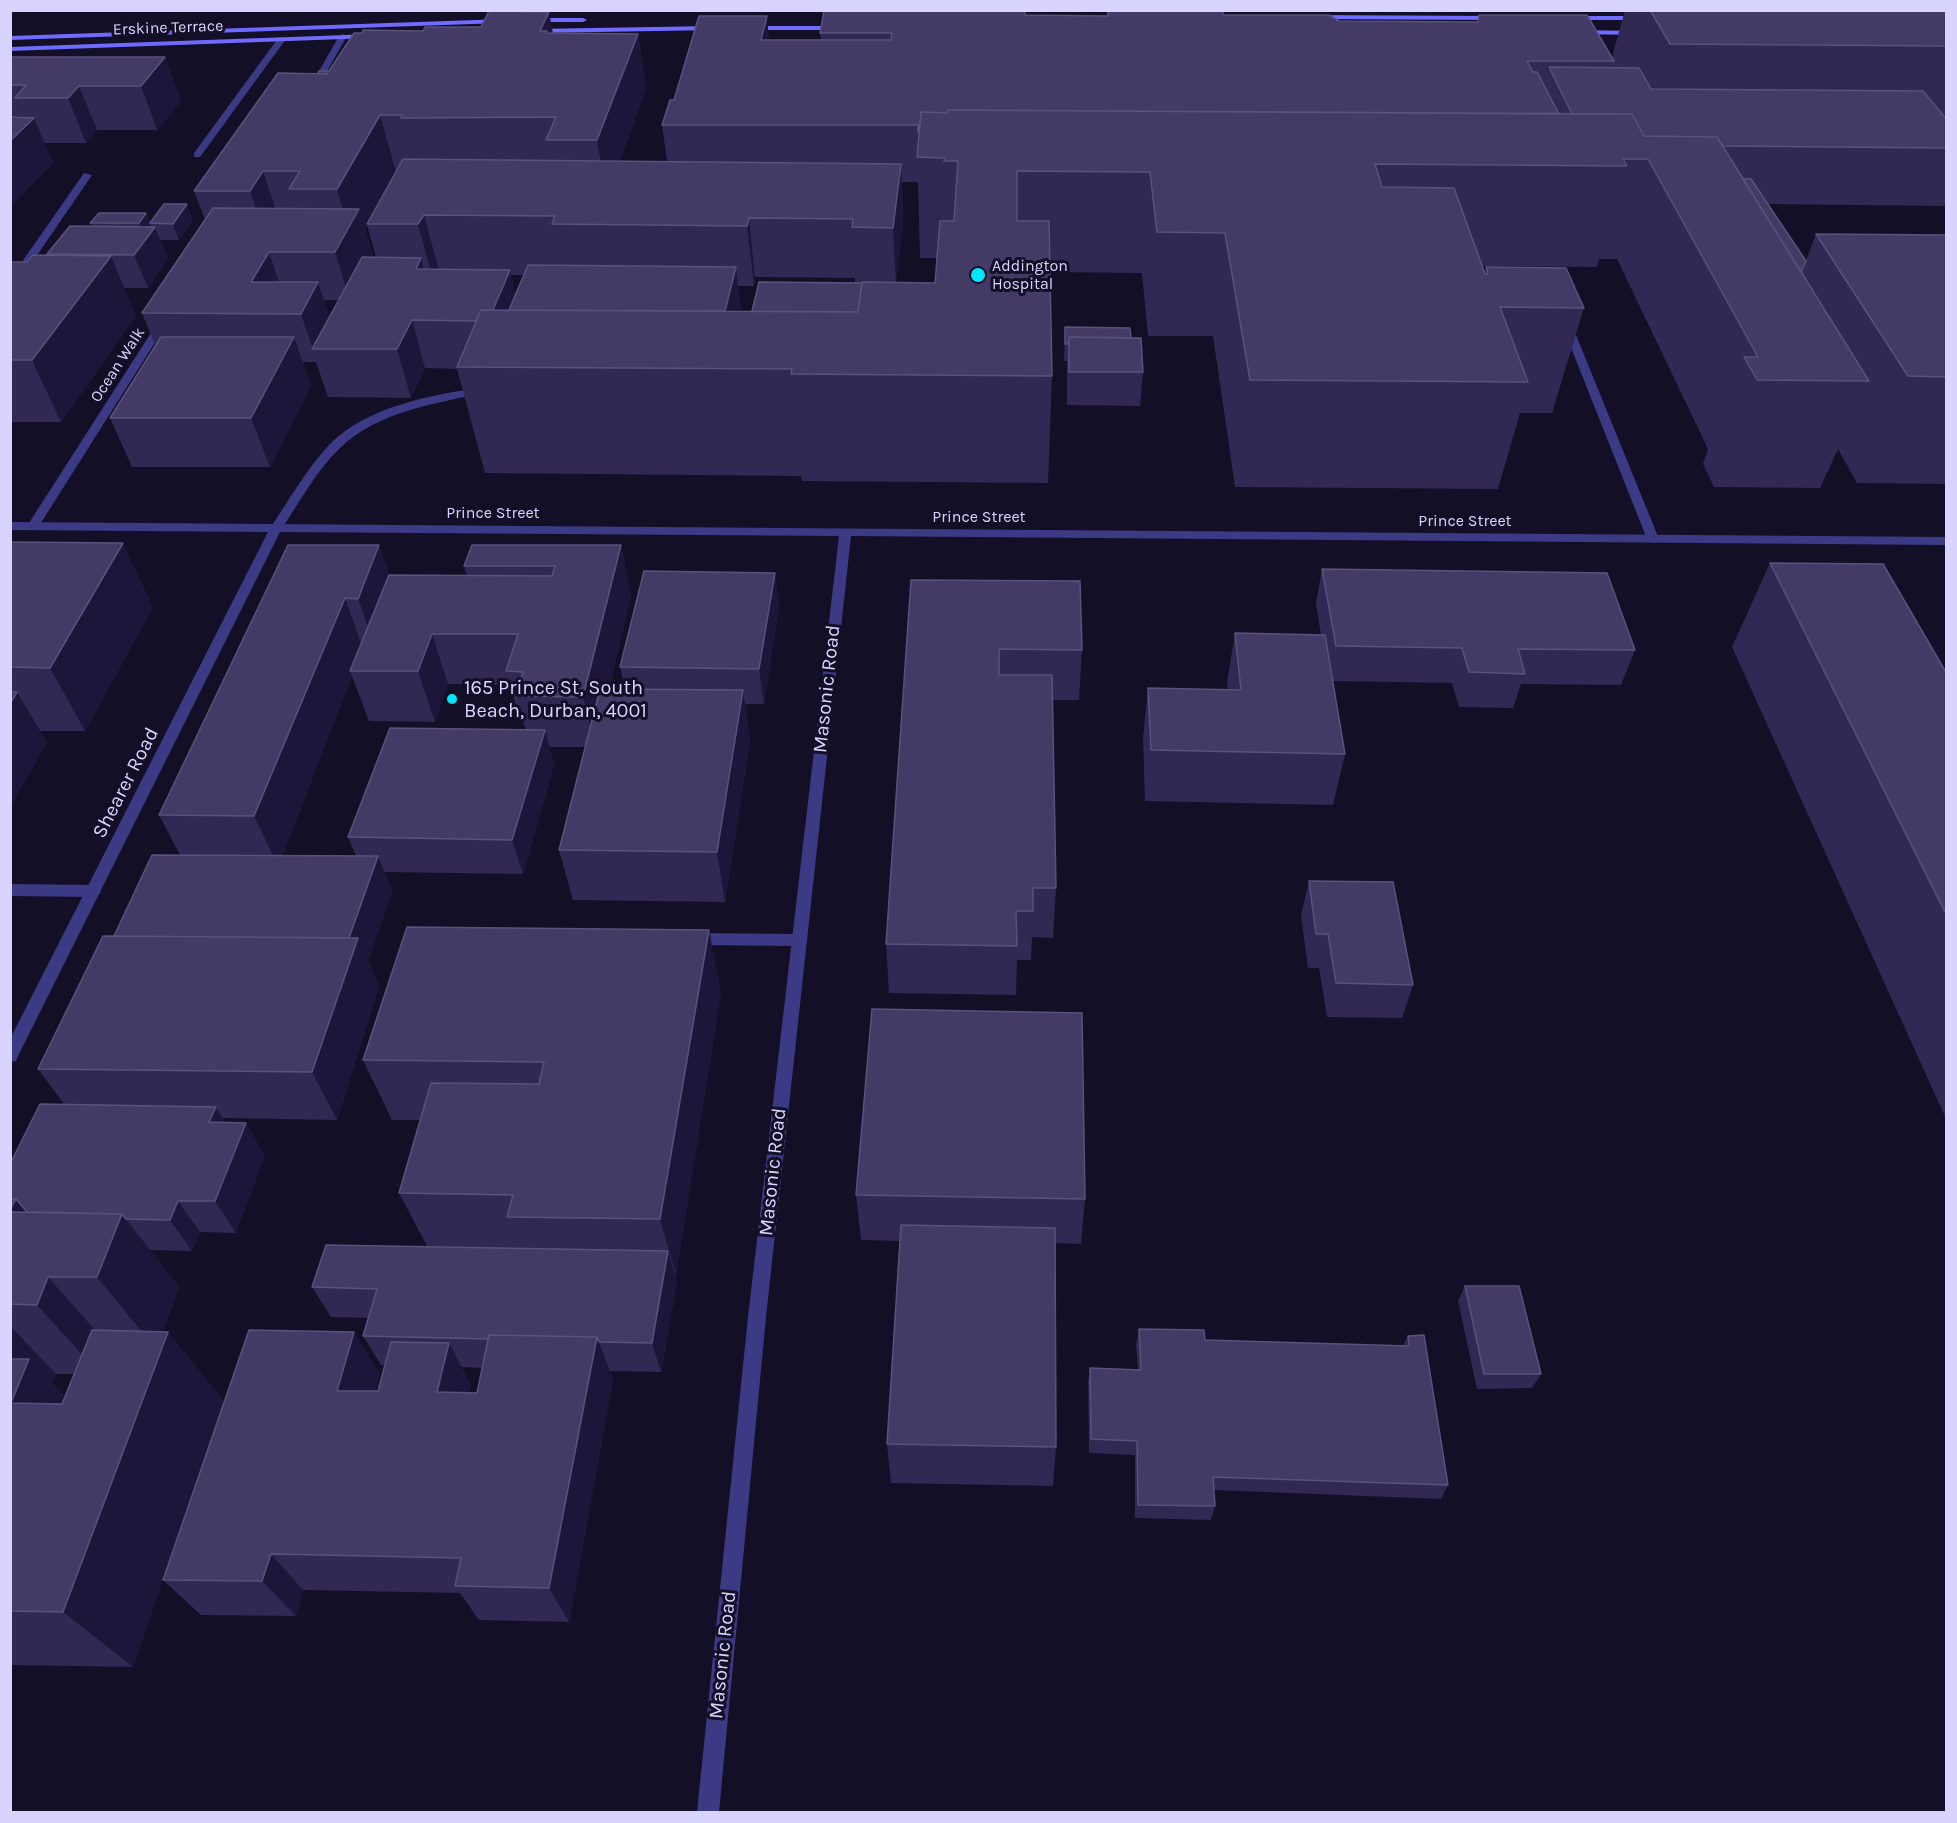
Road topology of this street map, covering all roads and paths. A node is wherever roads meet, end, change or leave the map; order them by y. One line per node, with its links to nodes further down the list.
1 (1300, 17): 2 (main road)
2 (1503, 18)
3 (1563, 18): 4 (main road)
4 (1647, 18)
5 (510, 20): 16 (main road, Erskine Terrace)
6 (522, 20): 7 (main road)
7 (594, 20)
8 (723, 28): 11 (main road)
9 (735, 28): 10 (main road)
10 (851, 28)
11 (522, 32)
12 (1568, 32): 13 (main road)
13 (1651, 33)
14 (378, 35): 15 (main road, Erskine Terrace)
15 (343, 36): 17 (main road, Erskine Terrace); 19 (street)
16 (10, 38)
17 (282, 39): 18 (main road, Erskine Terrace); 20 (street)
18 (10, 49)
19 (306, 98)
20 (197, 155)
21 (87, 175): 22 (street)
22 (10, 287)
23 (171, 310): 27 (street, Ocean Walk)
24 (1572, 335): 30 (street)
25 (491, 388): 28 (street, Shearer Road)
26 (10, 526): 27 (street, Prince Street)
27 (33, 526): 28 (street, Prince Street)
28 (276, 528): 29 (street, Prince Street); 33 (street, Shearer Road)
29 (845, 532): 30 (street, Prince Street); 35 (street, Masonic Road)
30 (1653, 539): 31 (street, Prince Street)
31 (1947, 541)
32 (10, 890): 33 (street)
33 (94, 891): 36 (street, Shearer Road)
34 (681, 939): 35 (street)
35 (799, 940): 37 (street, Masonic Road)
36 (10, 1056)
37 (708, 1812)

